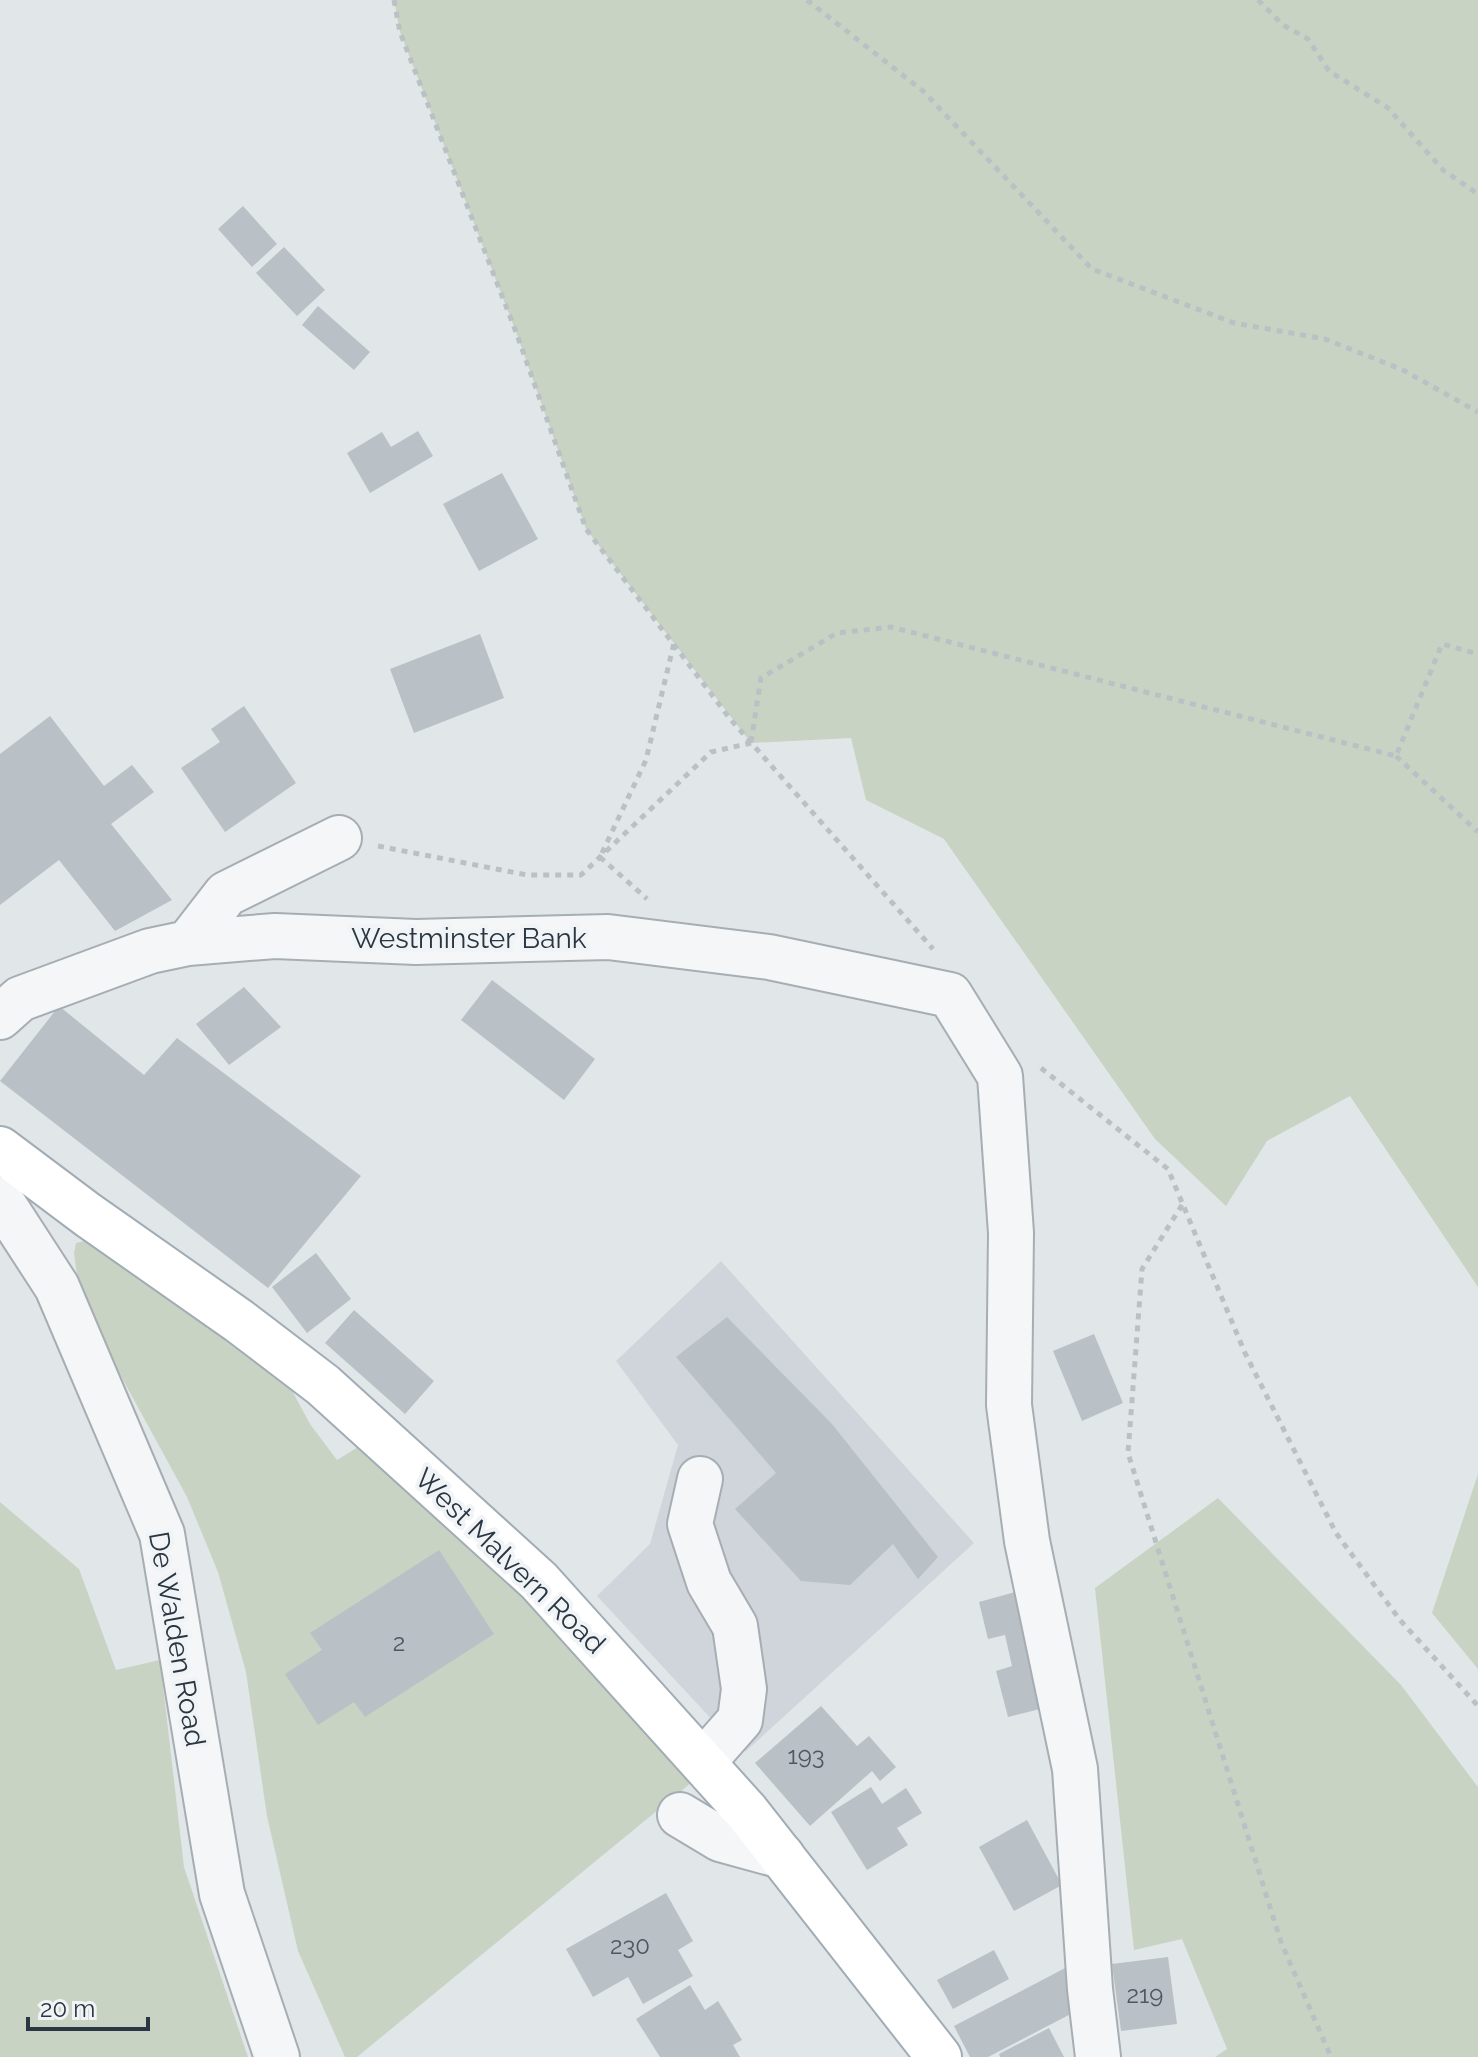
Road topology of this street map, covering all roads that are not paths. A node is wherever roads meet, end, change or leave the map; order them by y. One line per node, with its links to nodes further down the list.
1 (339, 838): 2 (street)
2 (188, 943): 3 (street, Westminster Bank); 12 (street, Westminster Bank)
3 (0, 1017)
4 (0, 1149): 7 (main road, West Malvern Road)
5 (0, 1199): 10 (street, De Walden Road)
6 (700, 1479): 7 (street)
7 (703, 1762): 9 (main road, West Malvern Road)
8 (680, 1815): 9 (street)
9 (782, 1856): 11 (main road, West Malvern Road)
10 (277, 2057)
11 (939, 2057)
12 (1098, 2057)

